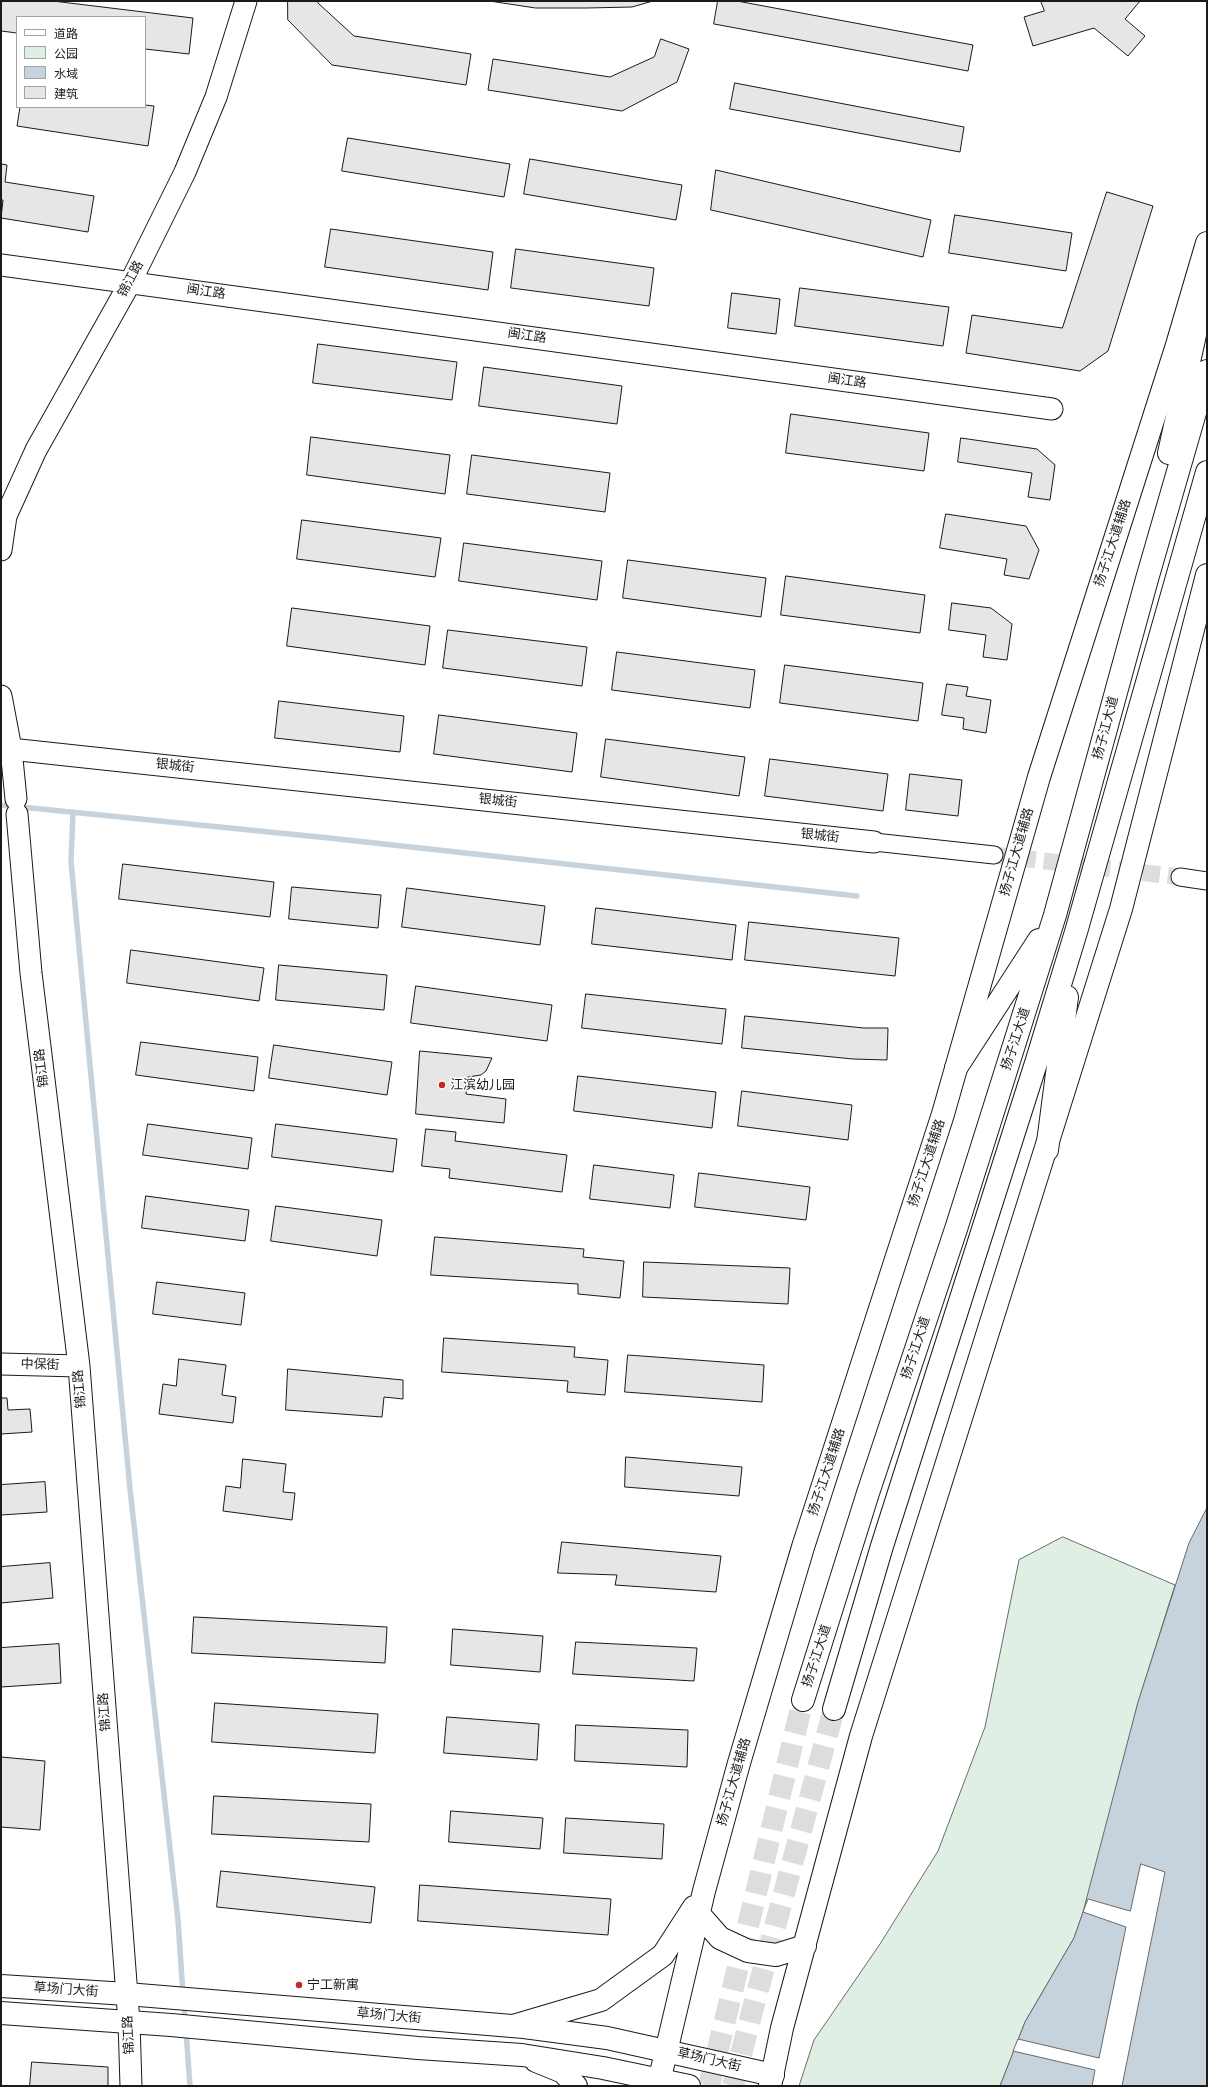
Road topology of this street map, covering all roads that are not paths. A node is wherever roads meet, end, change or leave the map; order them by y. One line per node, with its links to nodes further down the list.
1 (246, 1): 5 (street, 锦江路)
2 (1207, 243): 20 (main road, 扬子江大道辅路)
3 (1, 265): 5 (street, 闽江路)
4 (1207, 280): 11 (main road)
5 (131, 281): 7 (street, 闽江路); 9 (street, 锦江路)
6 (1207, 371): 11 (main road, 扬子江大道)
7 (1052, 409)
8 (1207, 472): 19 (main road, 扬子江大道)
9 (1, 550)
10 (1207, 575): 21 (main road)
11 (1147, 579): 18 (main road, 扬子江大道)
12 (1, 696): 13 (street, 锦江路)
13 (6, 748): 14 (street, 银城街); 23 (street, 锦江路)
14 (874, 842): 15 (street, 银城街)
15 (994, 855)
16 (1180, 877): 17 (street)
17 (1207, 881)
18 (1055, 915): 20 (main road); 24 (main road, 扬子江大道)
19 (1076, 932): 21 (main road); 25 (main road, 扬子江大道)
20 (956, 1068): 26 (main road, 扬子江大道辅路)
21 (1047, 1150): 28 (main road)
22 (1, 1364): 23 (street, 中保街)
23 (79, 1366): 30 (street, 锦江路)
24 (802, 1700)
25 (834, 1709)
26 (704, 1891): 27 (main road, 扬子江大道辅路); 33 (main road)
27 (698, 1913): 28 (main road); 34 (main road, 扬子江大道辅路)
28 (805, 1946): 36 (main road)
29 (1, 1986): 30 (main road, 草场门大街)
30 (127, 1994): 32 (street, 锦江路); 33 (main road, 草场门大街)
31 (1, 2013): 32 (main road, 草场门大街)
32 (129, 2022): 35 (main road, 草场门大街); 38 (street, 锦江路)
33 (513, 2026): 34 (main road, 草场门大街)
34 (665, 2050): 36 (main road, 草场门大街); 37 (main road, 扬子江大道辅路)
35 (522, 2055): 37 (main road, 草场门大街); 39 (main road)
36 (771, 2081)
37 (658, 2082): 40 (main road, 草场门大街)
38 (131, 2086)
39 (576, 2086)
40 (689, 2086)

